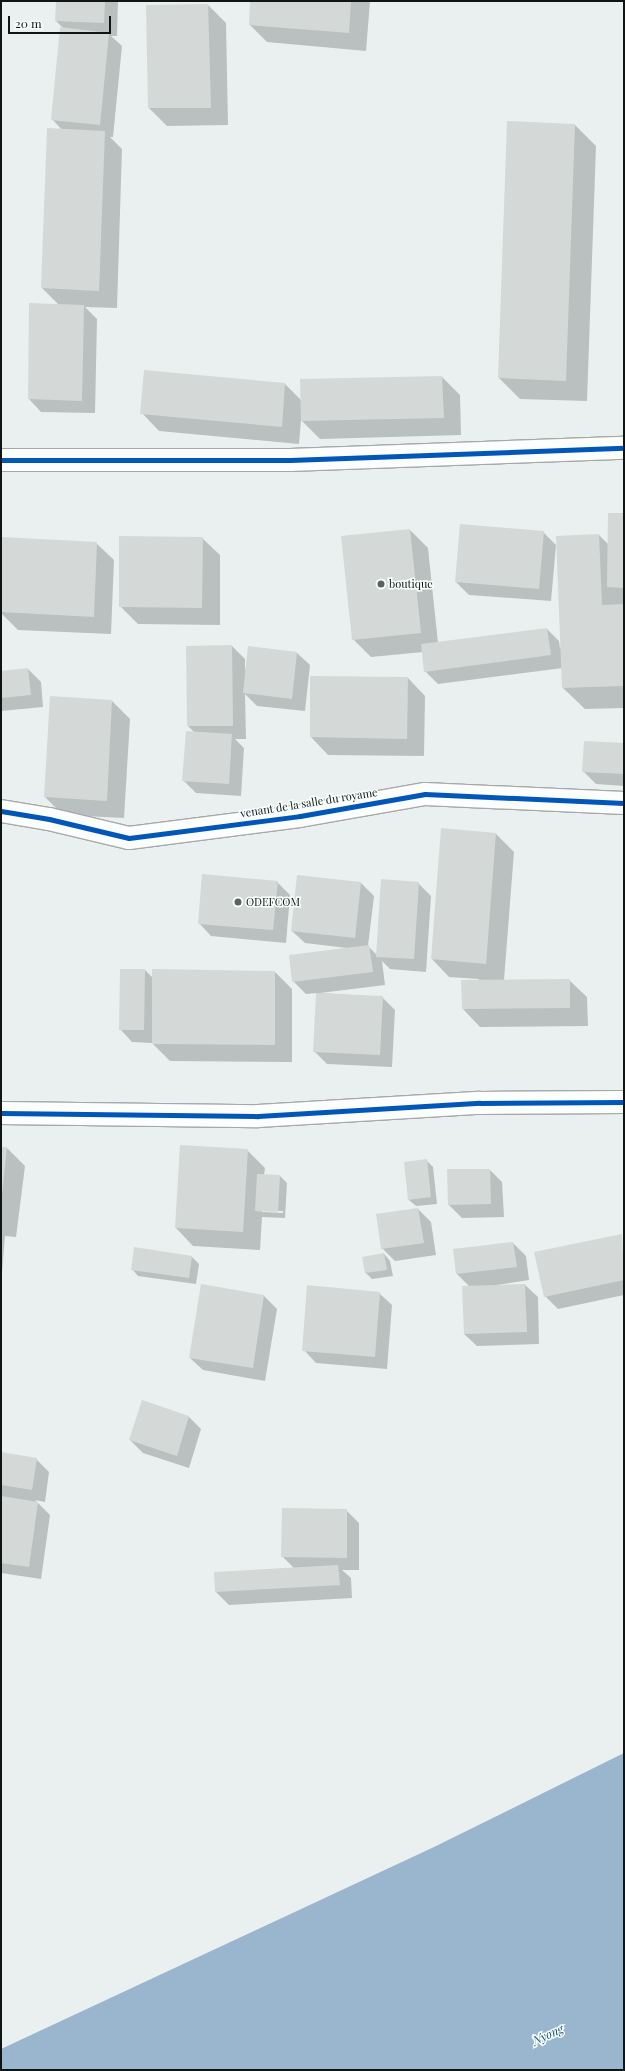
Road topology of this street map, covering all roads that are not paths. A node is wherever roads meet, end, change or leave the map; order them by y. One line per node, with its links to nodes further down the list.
1 (624, 448): 2 (street)
2 (1, 460)
3 (624, 803): 4 (street, venant de la salle du royame)
4 (1, 811)
5 (624, 1102): 6 (street)
6 (1, 1113)

